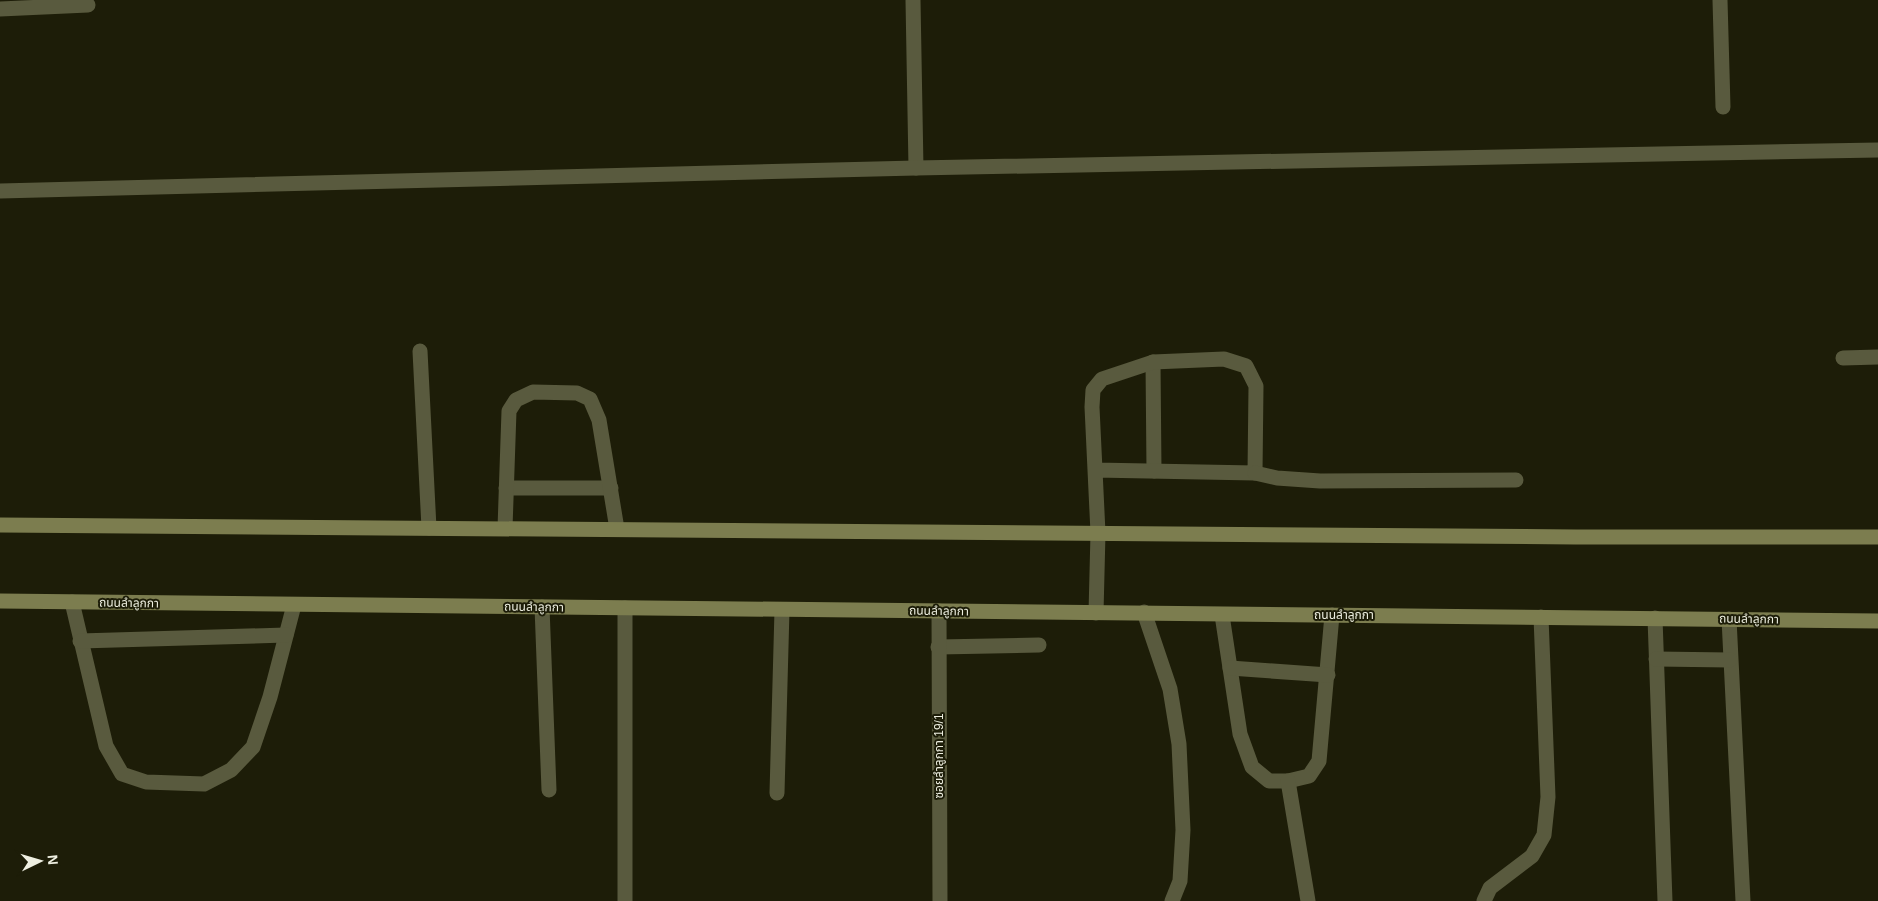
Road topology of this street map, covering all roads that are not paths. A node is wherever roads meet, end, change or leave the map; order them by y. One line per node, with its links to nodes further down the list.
1 (913, 0): 7 (street)
2 (1720, 0): 5 (street)
3 (88, 5): 4 (street)
4 (0, 9)
5 (1723, 107)
6 (1878, 150): 7 (street)
7 (916, 168): 8 (street)
8 (0, 191)
9 (420, 351): 20 (street)
10 (1878, 357): 11 (street)
11 (1843, 358)
12 (1153, 362): 13 (street); 14 (street); 15 (street)
13 (1095, 470): 14 (street); 23 (street)
14 (1154, 471): 15 (street)
15 (1255, 474): 16 (street)
16 (1516, 480)
17 (506, 488): 18 (street); 18 (street); 21 (street)
18 (611, 488): 22 (street)
19 (0, 525): 20 (main road)
20 (429, 528): 21 (main road)
21 (505, 528): 22 (main road)
22 (616, 529): 23 (main road)
23 (1098, 532): 24 (main road); 33 (street)
24 (1878, 537)
25 (0, 602): 26 (main road, ถนนลำลูกกา)
26 (72, 602): 27 (main road, ถนนลำลูกกา); 41 (street)
27 (294, 605): 28 (main road, ถนนลำลูกกา); 40 (street)
28 (542, 607): 29 (main road, ถนนลำลูกกา); 49 (street)
29 (625, 608): 30 (main road, ถนนลำลูกกา); 51 (street)
30 (782, 610): 31 (main road, ถนนลำลูกกา); 50 (street)
31 (939, 611): 33 (main road, ถนนลำลูกกา); 43 (street, ซอยลำลูกกา 19/1)
32 (1144, 612): 33 (main road, ถนนลำลูกกา); 34 (main road, ถนนลำลูกกา); 53 (street)
33 (1096, 613)
34 (1222, 615): 35 (main road, ถนนลำลูกกา); 46 (street)
35 (1332, 615): 36 (main road, ถนนลำลูกกา); 47 (street)
36 (1541, 617): 37 (main road, ถนนลำลูกกา); 55 (street)
37 (1655, 618): 38 (main road, ถนนลำลูกกา); 44 (street)
38 (1729, 619): 39 (main road, ถนนลำลูกกา); 45 (street)
39 (1878, 621)
40 (286, 636): 41 (street); 41 (street)
41 (80, 640)
42 (1039, 644): 43 (street)
43 (938, 647): 52 (street, ซอยลำลูกกา 19/1)
44 (1656, 659): 45 (street); 56 (street)
45 (1730, 660): 57 (street)
46 (1230, 668): 47 (street); 48 (street)
47 (1328, 675): 48 (street)
48 (1288, 781): 54 (street)
49 (549, 790)
50 (777, 793)
51 (624, 901)
52 (940, 901)
53 (1172, 901)
54 (1308, 901)
55 (1484, 901)
56 (1664, 901)
57 (1743, 901)

